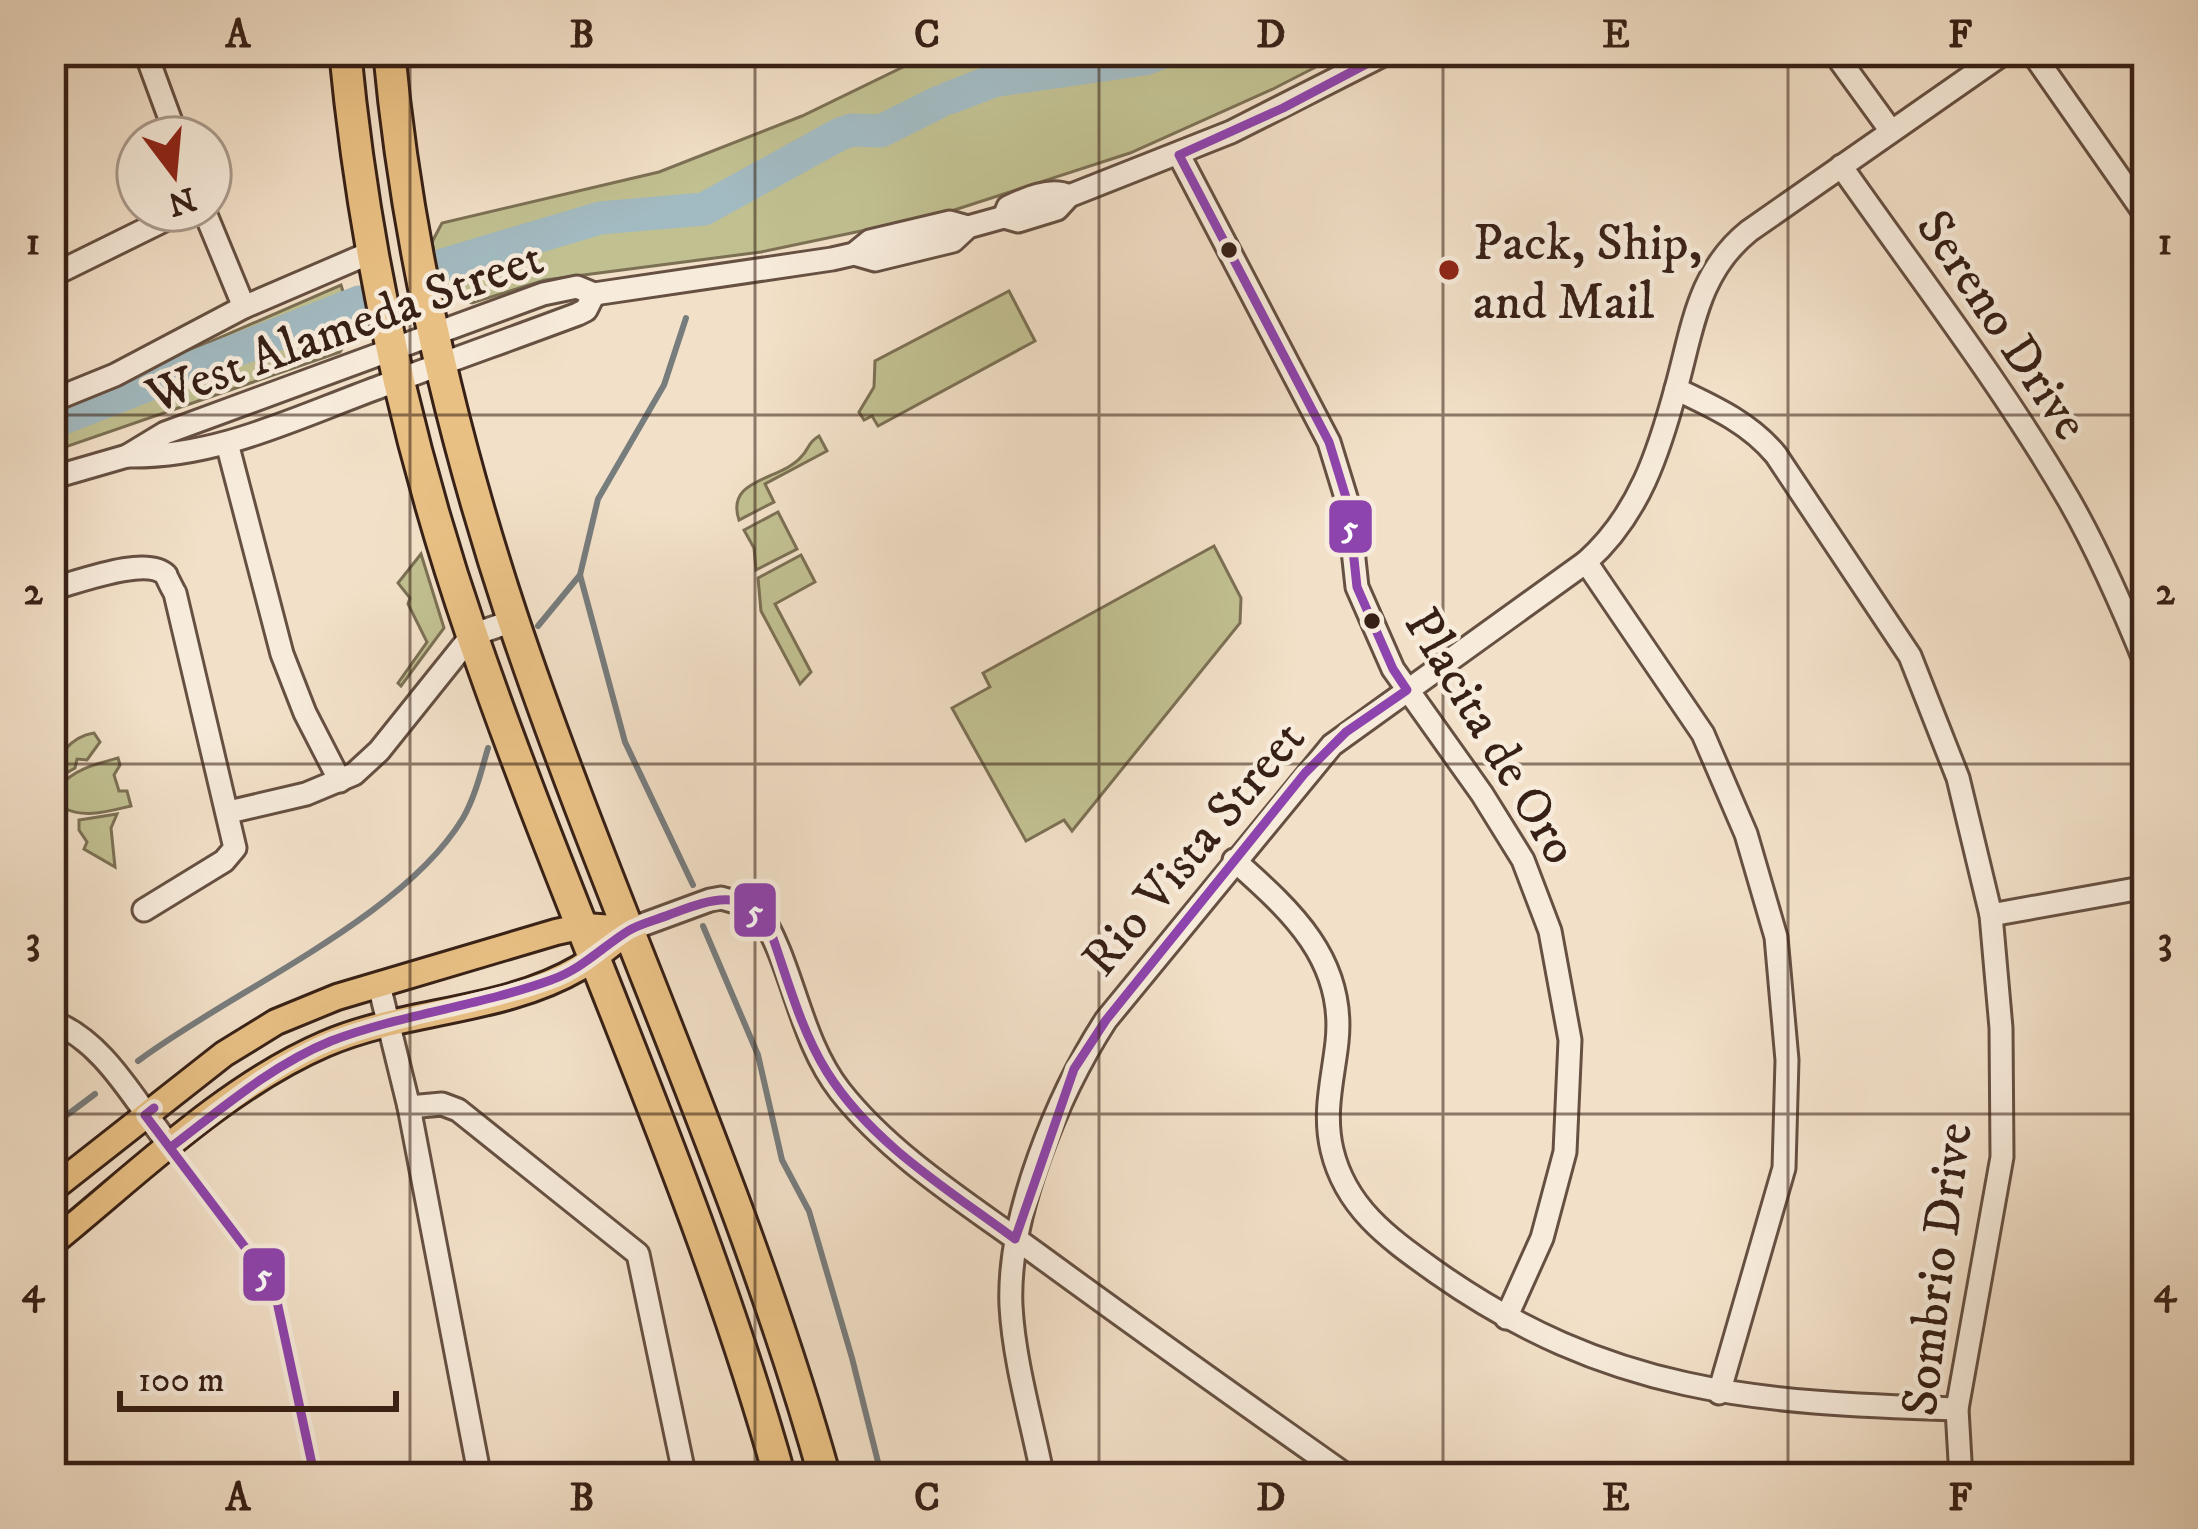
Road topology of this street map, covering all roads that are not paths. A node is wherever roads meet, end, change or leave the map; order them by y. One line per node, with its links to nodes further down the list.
1 (146, 51): 8 (street)
2 (345, 51): 15 (highway)
3 (389, 51): 19 (highway)
4 (1391, 51): 10 (street, West Alameda Street)
5 (1833, 51): 9 (street)
6 (2007, 51): 9 (street, Rio Vista Street)
7 (2031, 51): 12 (street)
8 (168, 114)
9 (1892, 131): 11 (street, Rio Vista Street)
10 (1179, 155): 17 (street, West Alameda Street); 31 (street, Placita de Oro)
11 (1841, 166): 21 (street, Rio Vista Street); 30 (street, Sereno Drive)
12 (2147, 217)
13 (136, 234): 16 (street)
14 (214, 234): 18 (street)
15 (371, 252): 18 (street); 20 (highway)
16 (51, 276)
17 (594, 294): 19 (street, West Alameda Street); 19 (street, West Alameda Street)
18 (244, 307): 22 (street)
19 (436, 350): 20 (street, West Alameda Street); 28 (highway)
20 (396, 365): 23 (street, West Alameda Street); 24 (street, West Alameda Street); 29 (highway)
21 (1676, 388): 26 (street, Rio Vista Street); 37 (street, Sombrio Drive)
22 (51, 401)
23 (227, 443): 24 (street, West Alameda Street); 32 (street)
24 (127, 456): 25 (street, West Alameda Street)
25 (51, 478)
26 (1586, 562): 31 (street, Rio Vista Street); 51 (street)
27 (51, 590): 33 (street)
28 (514, 621): 29 (street); 38 (highway)
29 (472, 635): 32 (street); 39 (highway)
30 (2147, 667)
31 (1408, 690): 34 (street, Rio Vista Street); 50 (street, Placita de Oro)
32 (340, 781): 33 (street)
33 (229, 812): 36 (street)
34 (1234, 860): 48 (street, Rio Vista Street); 50 (street)
35 (2147, 887): 37 (street)
36 (144, 910)
37 (1991, 915): 52 (street, Sombrio Drive)
38 (642, 925): 39 (main road); 40 (main road); 48 (street); 56 (highway)
39 (584, 926): 40 (highway); 41 (main road)
40 (594, 956): 43 (main road); 55 (highway)
41 (379, 985): 43 (street); 45 (main road)
42 (51, 1021): 45 (street)
43 (390, 1024): 44 (street); 46 (main road)
44 (409, 1107): 53 (street); 54 (street)
45 (145, 1115): 46 (street); 47 (main road)
46 (171, 1147): 49 (main road)
47 (51, 1190)
48 (1015, 1239): 57 (street, Rio Vista Street); 58 (street)
49 (51, 1244)
50 (1506, 1318): 51 (street)
51 (1719, 1393): 52 (street)
52 (1957, 1409): 59 (street, Sombrio Drive)
53 (480, 1478)
54 (685, 1478)
55 (780, 1478)
56 (825, 1478)
57 (1043, 1478)
58 (1351, 1478)
59 (1961, 1478)

